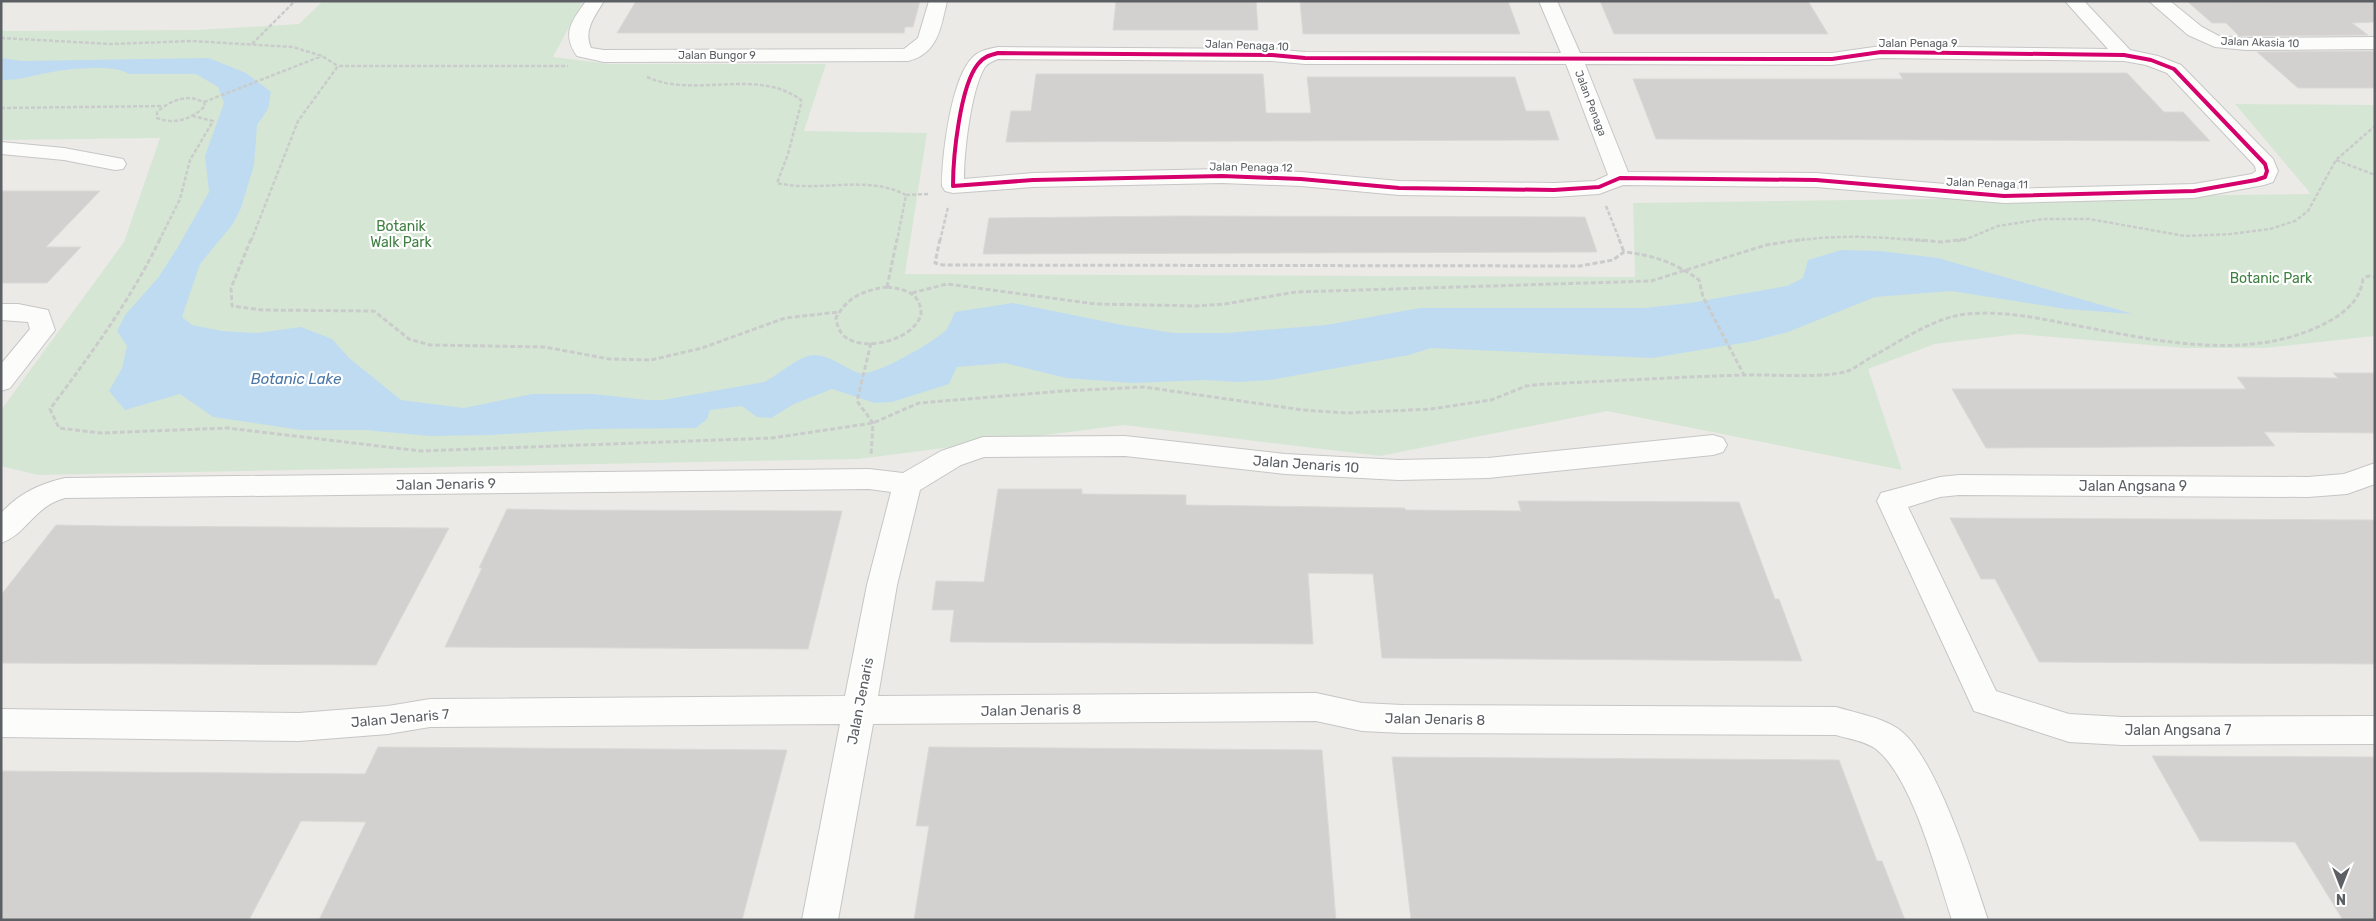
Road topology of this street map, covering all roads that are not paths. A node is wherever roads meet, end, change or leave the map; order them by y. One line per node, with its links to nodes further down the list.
1 (595, 1): 2 (street, Jalan Bungor 9)
2 (938, 1)
3 (1548, 1): 8 (street, Jalan Penaga)
4 (2074, 1): 7 (street)
5 (2158, 1): 6 (street, Jalan Akasia 10)
6 (2375, 43)
7 (2124, 55): 8 (street, Jalan Penaga 9); 9 (street, Jalan Penaga 9)
8 (1573, 58): 12 (street, Jalan Penaga); 13 (street, Jalan Penaga 10)
9 (2213, 111): 12 (street, Jalan Penaga 11)
10 (1, 148): 11 (street)
11 (115, 164)
12 (1620, 178): 13 (street, Jalan Penaga 12)
13 (953, 186)
14 (1, 312): 15 (street)
15 (1, 382)
16 (1714, 445): 18 (street, Jalan Jenaris 10)
17 (2375, 473): 20 (street, Jalan Angsana 9)
18 (907, 484): 19 (street, Jalan Jenaris 9); 21 (street, Jalan Jenaris)
19 (1, 532)
20 (1985, 701): 23 (street, Jalan Angsana 7)
21 (859, 712): 22 (street, Jalan Jenaris 7); 24 (street, Jalan Jenaris); 25 (street, Jalan Jenaris 8)
22 (1, 723)
23 (2375, 730)
24 (820, 920)
25 (1970, 920)

